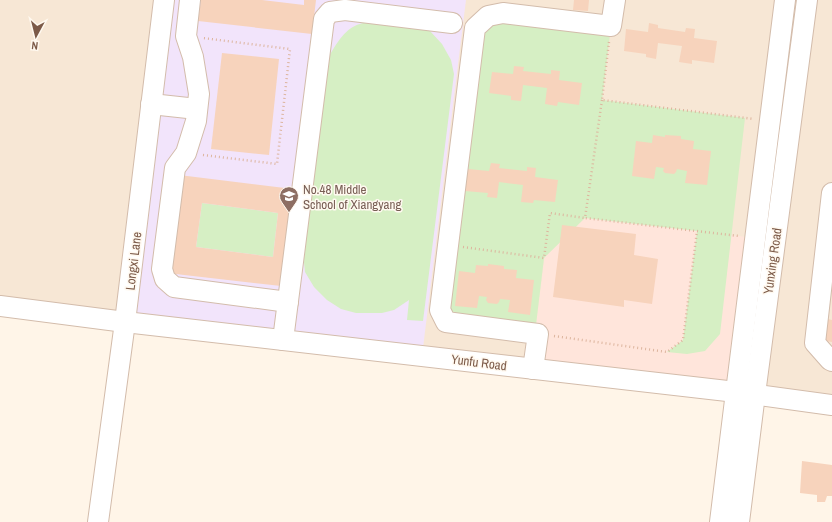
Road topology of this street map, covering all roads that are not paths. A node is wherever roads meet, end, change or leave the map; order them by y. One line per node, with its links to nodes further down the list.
1 (164, 0): 7 (street, Longxi Lane)
2 (190, 0): 8 (street)
3 (615, 0): 16 (street)
4 (785, 0): 17 (street, Yunxing Road)
5 (807, 0): 17 (street, Yunxing Road)
6 (452, 23): 11 (street)
7 (152, 104): 8 (street); 13 (street, Longxi Lane)
8 (197, 109): 11 (street)
9 (832, 193): 10 (street)
10 (830, 231): 15 (street)
11 (288, 302): 14 (street)
12 (0, 306): 13 (street, Yunfu Road)
13 (125, 322): 14 (street, Yunfu Road); 19 (street, Longxi Lane)
14 (283, 340): 16 (street, Yunfu Road)
15 (832, 361)
16 (533, 369): 17 (street, Yunfu Road)
17 (745, 393): 18 (street, Yunfu Road); 20 (street, Yunxing Road); 21 (street, Yunxing Road)
18 (832, 405)
19 (98, 522)
20 (720, 522)
21 (739, 522)

